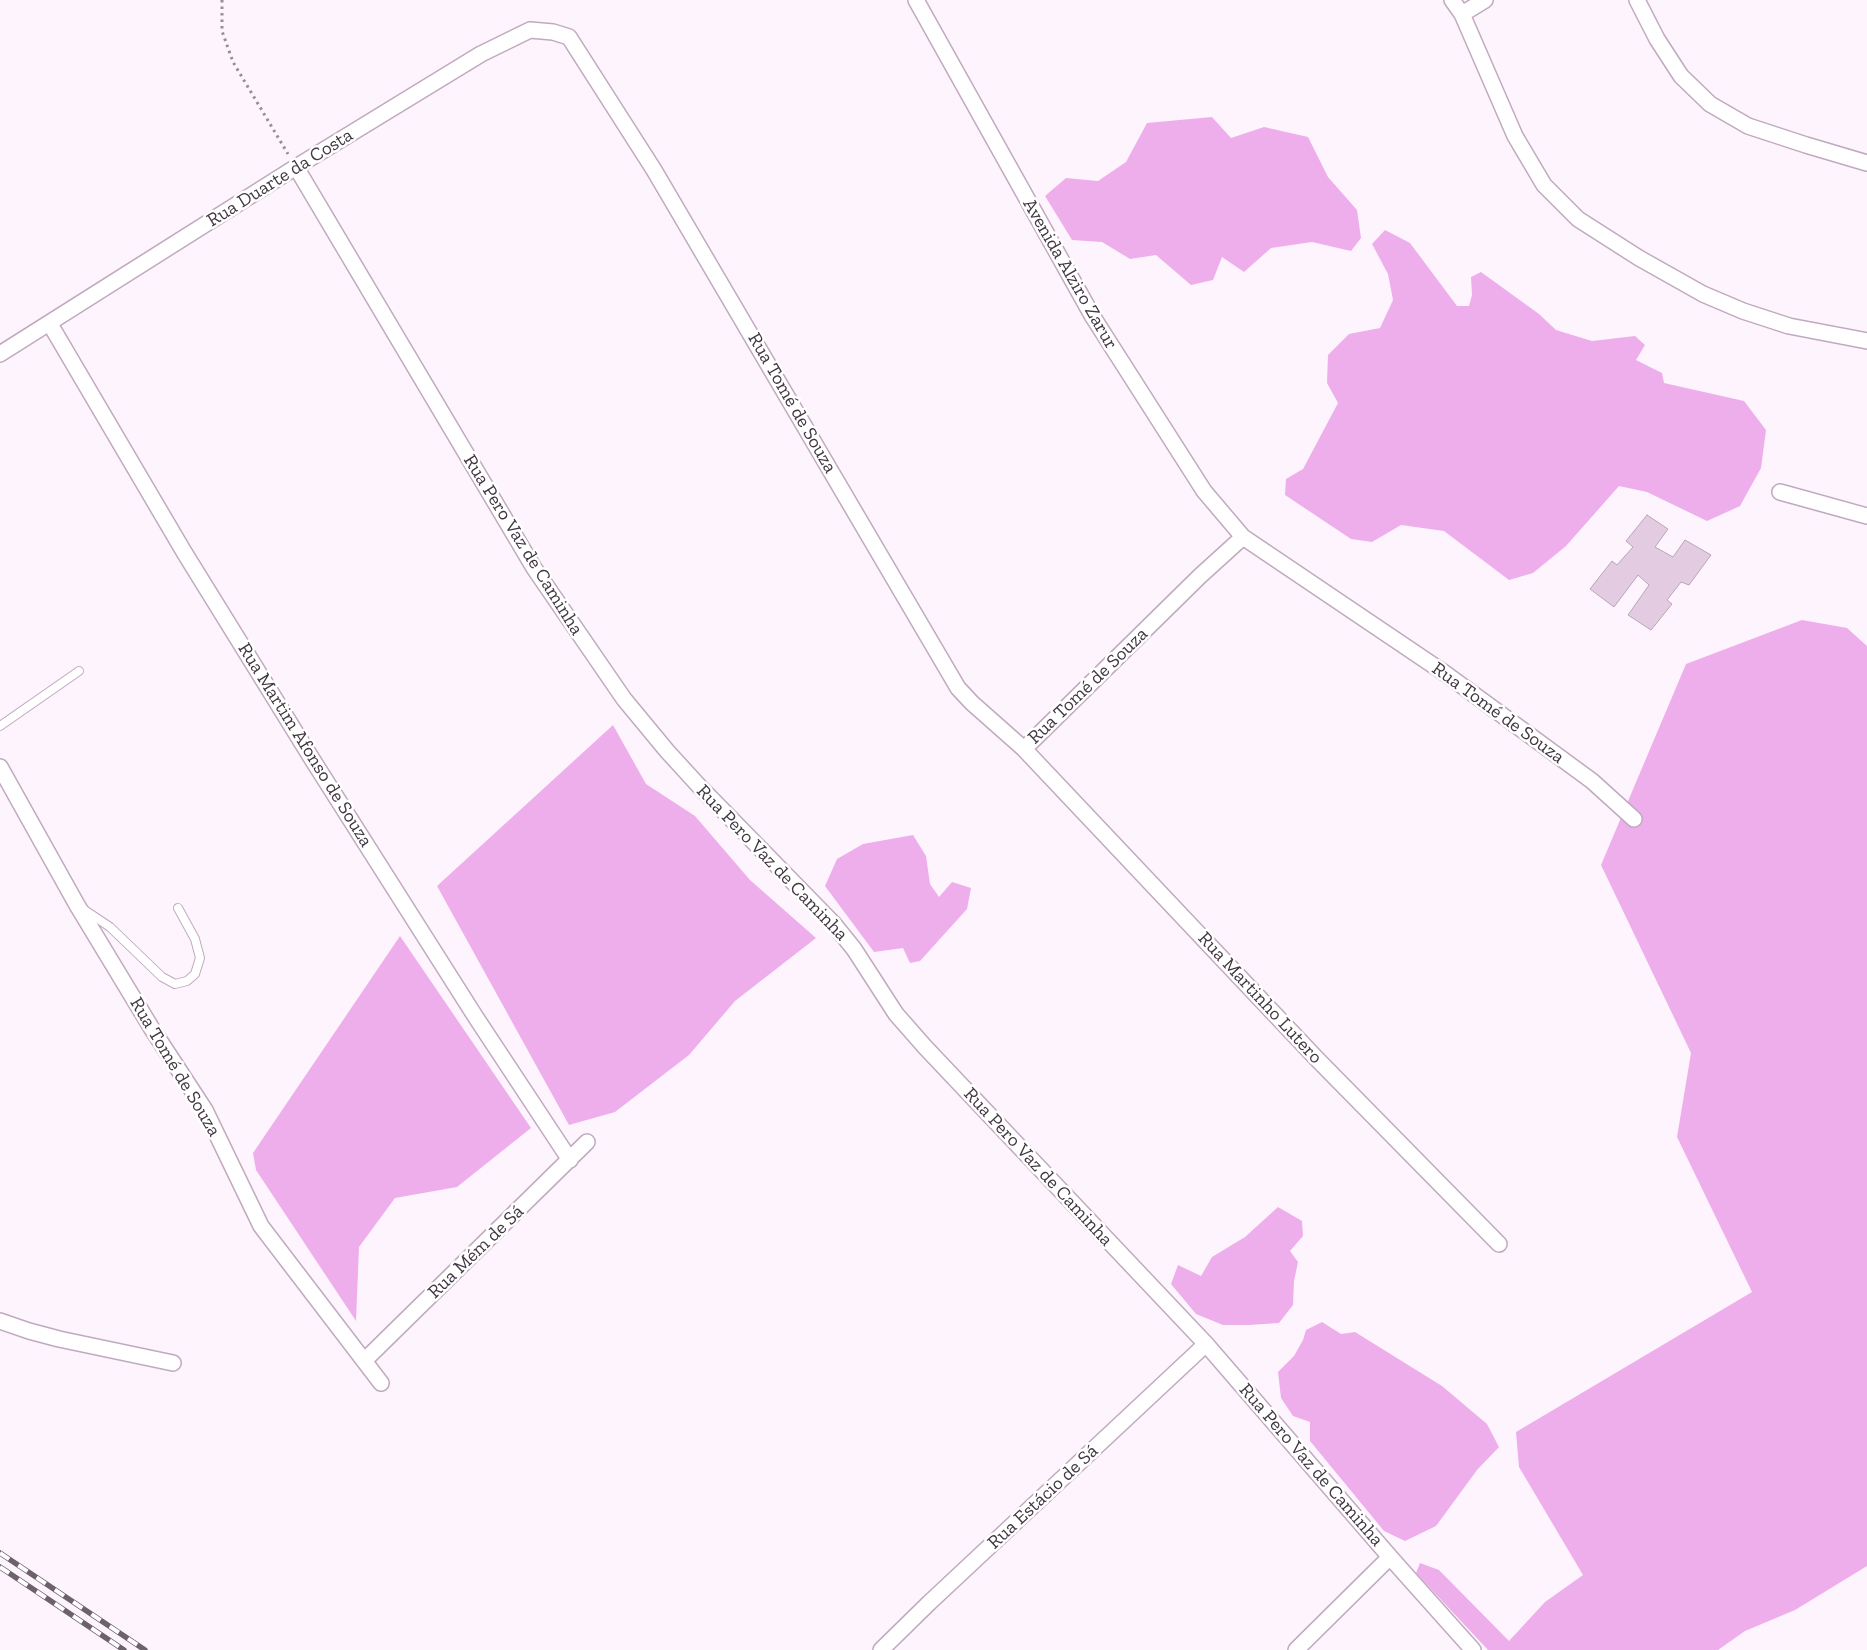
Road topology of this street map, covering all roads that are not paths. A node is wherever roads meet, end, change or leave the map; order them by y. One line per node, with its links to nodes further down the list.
1 (916, 0): 14 (street, Avenida Alziro Zarur)
2 (1452, 0): 5 (street)
3 (1485, 0): 5 (street)
4 (1637, 0): 7 (street)
5 (1462, 14): 10 (street)
6 (569, 38): 8 (street, Rua Duarte da Costa); 17 (street, Rua Tomé de Souza)
7 (1867, 162)
8 (296, 167): 9 (street, Rua Duarte da Costa); 26 (street, Rua Pero Vaz de Caminha)
9 (50, 324): 11 (street, Rua Duarte da Costa); 23 (street, Rua Martim Afonso de Souza)
10 (1867, 341)
11 (0, 354)
12 (1780, 492): 13 (street)
13 (1867, 516)
14 (1243, 536): 17 (street, Rua Tomé de Souza); 19 (street, Rua Tomé de Souza)
15 (79, 671): 16 (lane)
16 (0, 726)
17 (1024, 749): 24 (street, Rua Martinho Lutero)
18 (0, 767): 20 (street, Rua Tomé de Souza)
19 (1634, 820)
20 (77, 905): 21 (lane); 27 (street, Rua Tomé de Souza)
21 (178, 908)
22 (588, 1142): 23 (street, Rua Mém de Sá)
23 (570, 1160): 27 (street, Rua Mém de Sá)
24 (1499, 1244)
25 (0, 1320): 28 (street)
26 (1206, 1344): 30 (street, Rua Pero Vaz de Caminha); 31 (street, Rua Estácio de Sá)
27 (364, 1361): 29 (street, Rua Tomé de Souza)
28 (174, 1363)
29 (381, 1383)
30 (1390, 1557): 32 (street); 33 (street, Rua Pero Vaz de Caminha)
31 (881, 1650)
32 (1296, 1650)
33 (1473, 1650)

